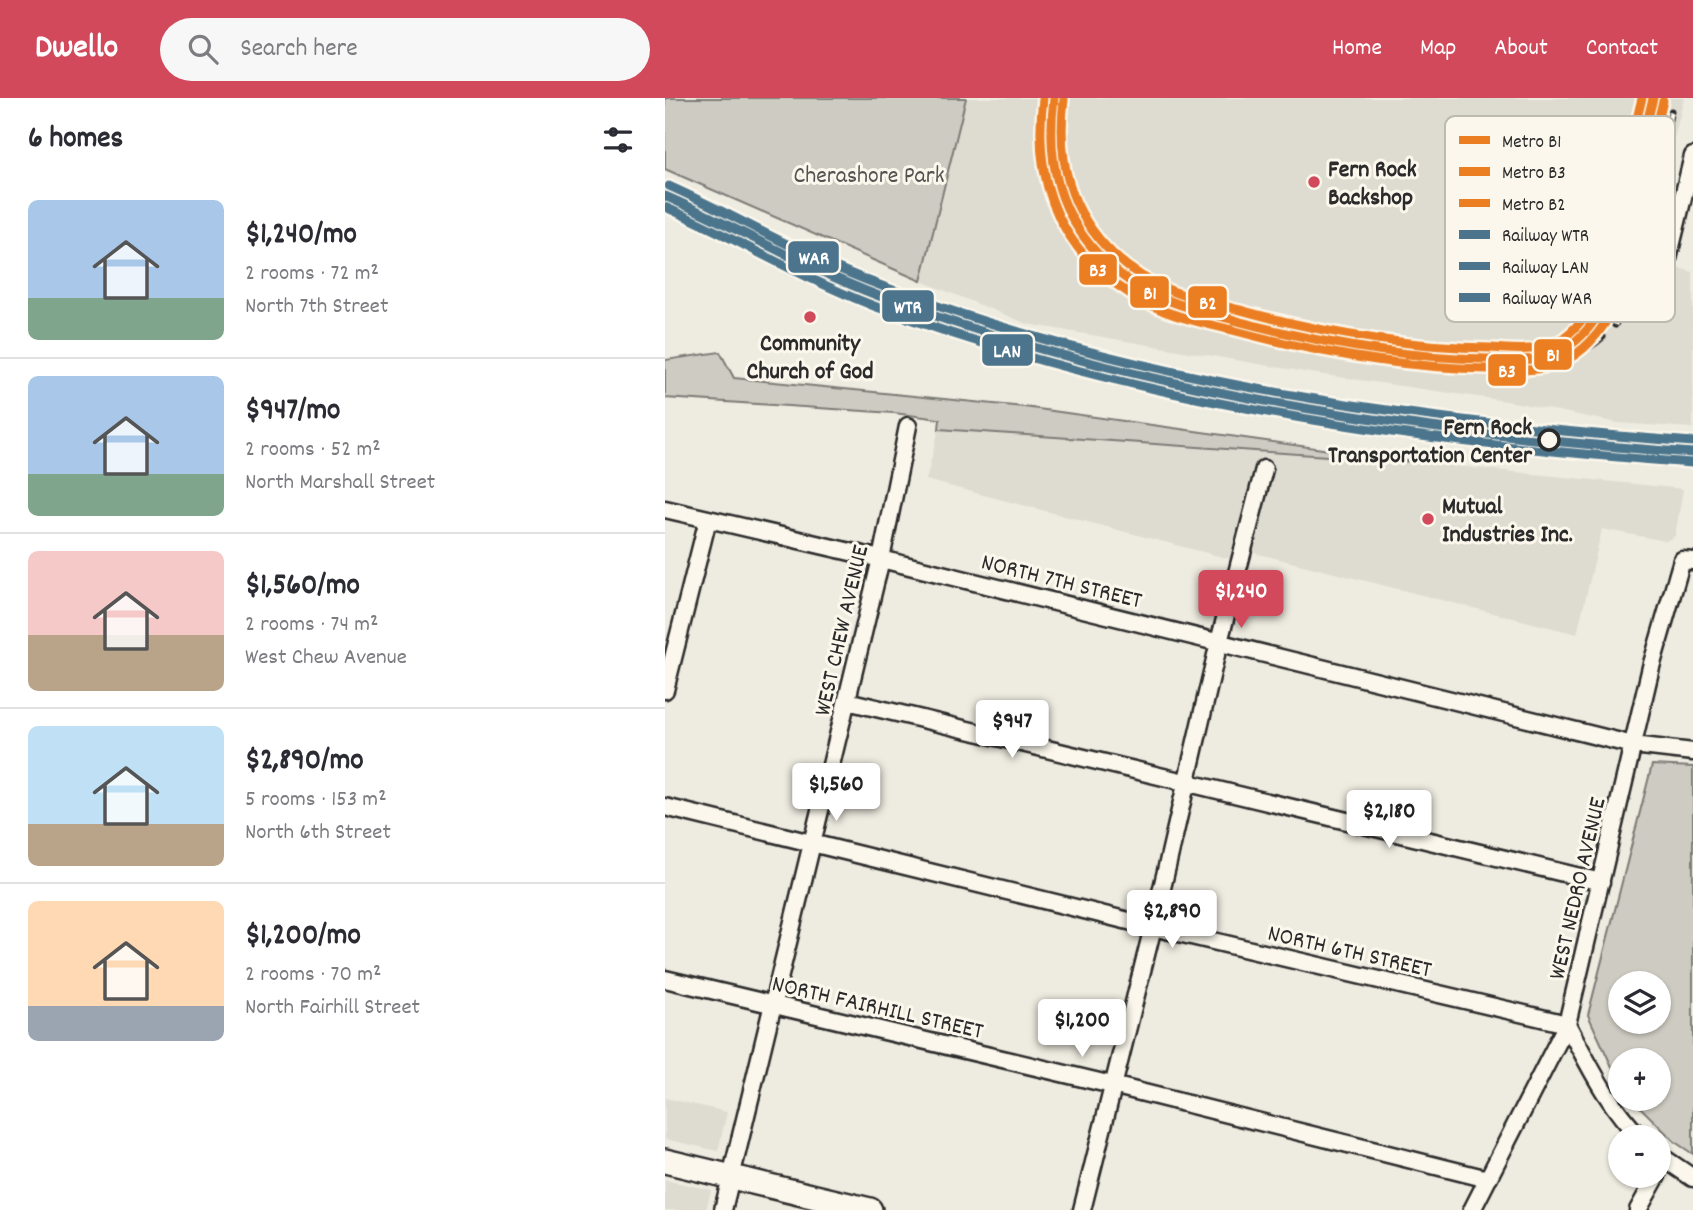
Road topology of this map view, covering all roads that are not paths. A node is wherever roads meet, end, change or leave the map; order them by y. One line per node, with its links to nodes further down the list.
1 (1693, 156): 2 (street)
2 (1687, 209): 3 (street)
3 (1675, 241)
4 (908, 426): 8 (street, WEST CHEW AVENUE)
5 (1264, 469): 10 (street)
6 (665, 509): 7 (street, NORTH 7TH STREET)
7 (708, 519): 8 (street, NORTH 7TH STREET); 11 (street)
8 (881, 559): 10 (street, NORTH 7TH STREET); 12 (street, WEST CHEW AVENUE)
9 (1688, 560): 13 (street, WEST NEDRO AVENUE)
10 (1219, 642): 13 (street, NORTH 7TH STREET); 15 (street)
11 (665, 690)
12 (847, 701): 15 (street); 17 (street, WEST CHEW AVENUE)
13 (1633, 745): 14 (street, NORTH 7TH STREET); 18 (street, WEST NEDRO AVENUE)
14 (1693, 752)
15 (1185, 783): 18 (street); 19 (street)
16 (665, 807): 17 (street, NORTH 6TH STREET)
17 (812, 843): 19 (street, NORTH 6TH STREET); 21 (street, WEST CHEW AVENUE)
18 (1601, 881): 22 (street, WEST NEDRO AVENUE)
19 (1153, 927): 22 (street, NORTH 6TH STREET); 23 (street)
20 (665, 979): 21 (street, NORTH FAIRHILL STREET)
21 (774, 1004): 23 (street, NORTH FAIRHILL STREET); 27 (street, WEST CHEW AVENUE)
22 (1567, 1024): 24 (street); 29 (street, WEST NEDRO AVENUE)
23 (1112, 1085): 29 (street, NORTH FAIRHILL STREET); 33 (street)
24 (1628, 1125)
25 (665, 1160): 27 (street)
26 (1671, 1170): 28 (street)
27 (731, 1177): 31 (street, WEST CHEW AVENUE); 32 (street)
28 (1693, 1178)
29 (1488, 1179): 34 (street, WEST NEDRO AVENUE)
30 (1649, 1188): 35 (street)
31 (723, 1210)
32 (870, 1210)
33 (1082, 1210)
34 (1472, 1210)
35 (1638, 1210)

